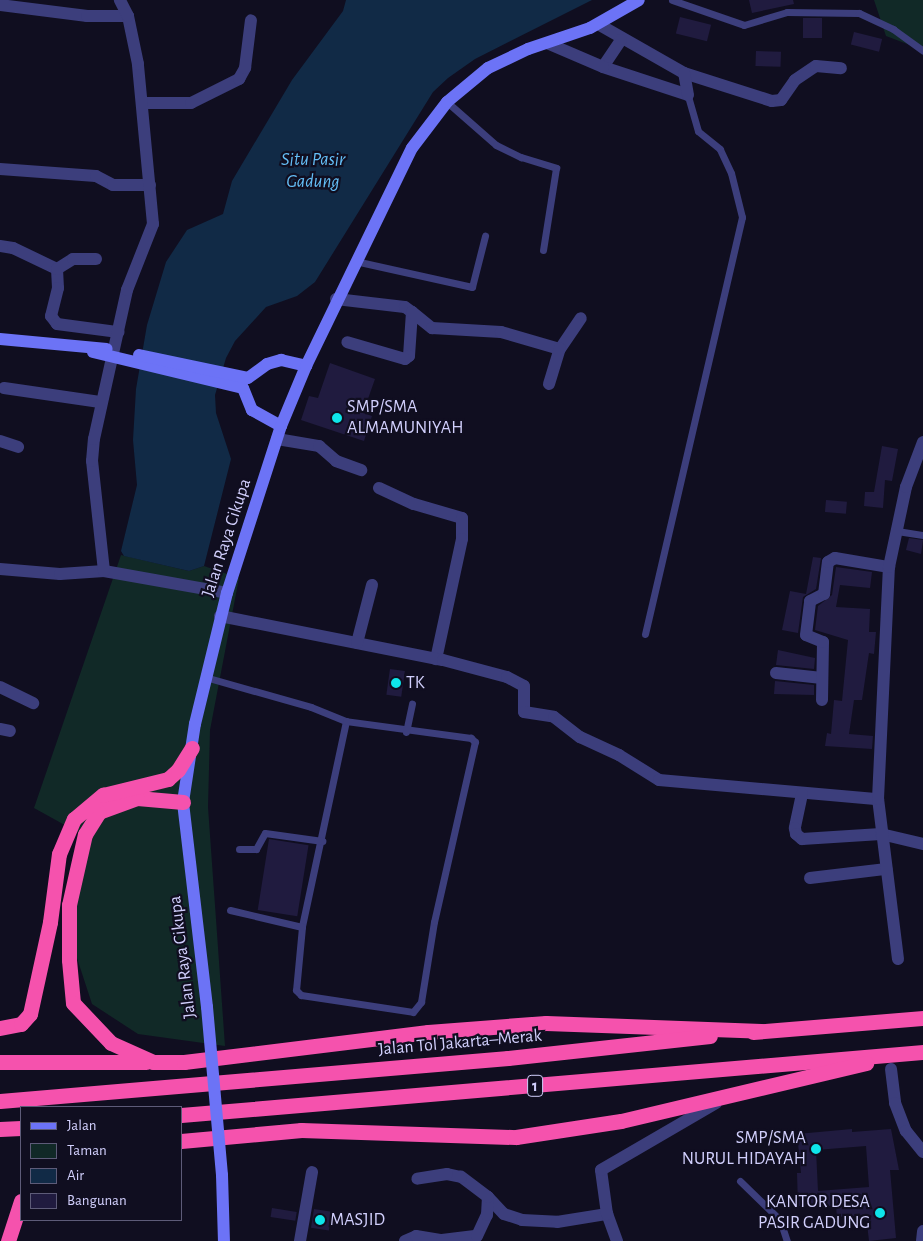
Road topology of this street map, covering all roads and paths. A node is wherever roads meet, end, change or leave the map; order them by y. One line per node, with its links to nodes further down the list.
1 (120, 0): 6 (street)
2 (638, 0): 8 (main road, Jalan Raya Cikupa)
3 (672, 0): 11 (lane)
4 (20, 3): 5 (street); 6 (street)
5 (0, 5)
6 (128, 16): 17 (street)
7 (251, 20): 17 (street)
8 (598, 24): 9 (street); 10 (main road, Jalan Raya Cikupa)
9 (621, 40): 12 (street); 14 (street)
10 (547, 43): 12 (street); 16 (main road, Jalan Raya Cikupa)
11 (923, 51)
12 (603, 67): 15 (street)
13 (841, 68): 14 (street)
14 (684, 73): 15 (street)
15 (688, 95): 54 (lane)
16 (447, 102): 22 (lane); 24 (main road, Jalan Raya Cikupa)
17 (142, 103): 19 (street)
18 (0, 169): 19 (street)
19 (150, 185): 29 (street)
20 (485, 236): 24 (lane)
21 (0, 246): 25 (street)
22 (543, 250)
23 (96, 259): 25 (street)
24 (354, 261): 26 (main road, Jalan Raya Cikupa)
25 (57, 269): 29 (street)
26 (336, 299): 27 (street); 34 (main road, Jalan Raya Cikupa)
27 (412, 312): 31 (street); 33 (street)
28 (581, 318): 33 (street)
29 (118, 332): 38 (street)
30 (0, 339): 35 (main road, bridge)
31 (347, 342)
32 (0, 347): 35 (main road, bridge)
33 (560, 349): 36 (street)
34 (306, 366): 35 (main road); 39 (main road, Jalan Raya Cikupa)
35 (245, 383): 39 (main road)
36 (550, 384)
37 (4, 388): 38 (street)
38 (100, 402): 50 (street)
39 (281, 426): 40 (main road, Jalan Raya Cikupa)
40 (277, 439): 44 (street); 52 (main road, Jalan Raya Cikupa)
41 (0, 441): 43 (street)
42 (923, 442): 46 (street)
43 (18, 447)
44 (361, 470)
45 (379, 488): 56 (street)
46 (897, 531): 47 (lane); 48 (street)
47 (923, 535)
48 (889, 567): 59 (street); 68 (street)
49 (0, 569): 50 (street)
50 (104, 571): 52 (street)
51 (372, 586): 55 (street)
52 (227, 593): 53 (main road, Jalan Raya Cikupa)
53 (220, 616): 55 (street); 58 (main road, Jalan Raya Cikupa)
54 (645, 634)
55 (357, 643): 56 (street)
56 (436, 659): 67 (street)
57 (776, 673): 59 (street)
58 (205, 677): 64 (lane); 66 (main road, Jalan Raya Cikupa)
59 (822, 678): 61 (street)
60 (0, 686): 62 (street)
61 (822, 700)
62 (33, 703)
63 (412, 704): 65 (lane)
64 (346, 721): 65 (lane); 71 (lane)
65 (406, 732): 77 (lane)
66 (192, 748): 69 (main road, Jalan Raya Cikupa); 80 (highway)
67 (802, 794): 68 (street); 70 (street)
68 (878, 799): 70 (street)
69 (183, 802): 84 (highway); 102 (main road, Jalan Raya Cikupa, bridge)
70 (881, 834): 72 (street); 74 (street)
71 (322, 840): 73 (lane); 77 (lane)
72 (923, 844)
73 (239, 849)
74 (886, 869): 75 (street); 78 (street)
75 (810, 878)
76 (230, 910): 77 (lane)
77 (302, 926)
78 (898, 959)
79 (923, 1018): 81 (highway, Jalan Tol Jakarta–Merak / 1)
80 (0, 1028)
81 (761, 1031): 84 (highway); 87 (highway, Jalan Tol Jakarta–Merak / 1)
82 (923, 1052): 85 (highway, 1)
83 (0, 1062): 84 (highway)
84 (153, 1062)
85 (890, 1062): 86 (highway); 88 (highway, 1); 92 (street)
86 (726, 1097): 91 (highway); 98 (street)
87 (0, 1100)
88 (182, 1115)
89 (20, 1128): 90 (highway)
90 (0, 1129)
91 (182, 1141)
92 (923, 1152)
93 (312, 1172): 103 (street)
94 (417, 1178): 96 (street)
95 (740, 1180): 105 (lane)
96 (488, 1197): 98 (street); 104 (street)
97 (20, 1204): 101 (highway)
98 (607, 1214): 100 (street)
99 (923, 1231): 106 (street)
100 (616, 1240)
101 (8, 1241)
102 (224, 1241)
103 (300, 1241)
104 (405, 1241)
105 (787, 1241)
106 (922, 1241)

